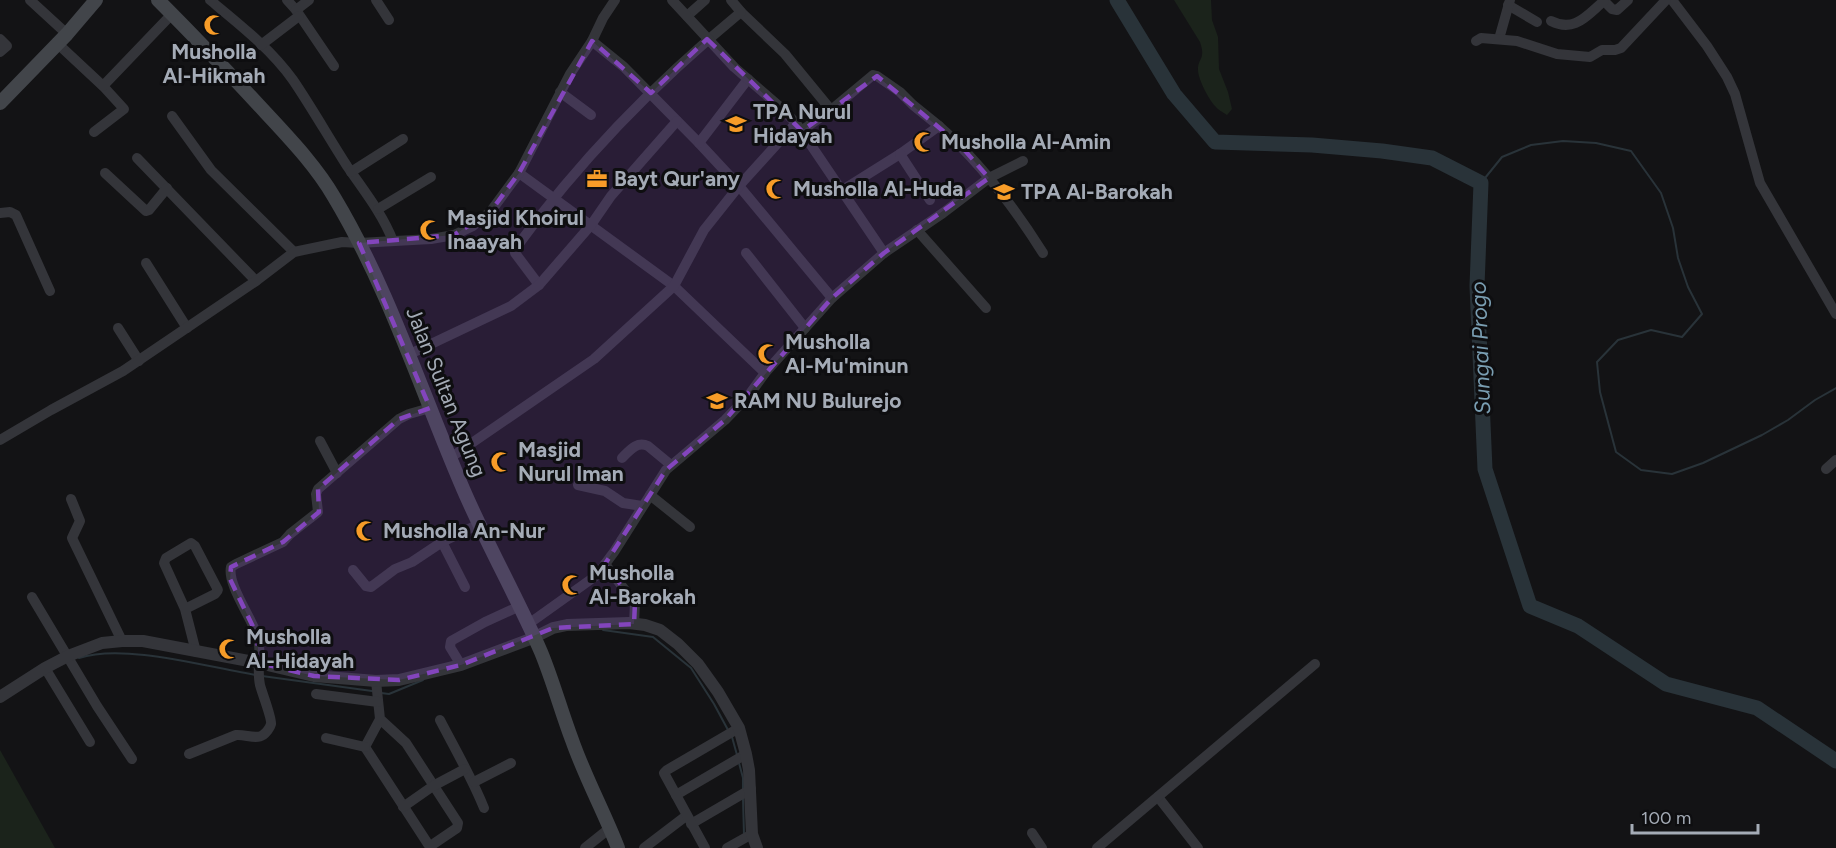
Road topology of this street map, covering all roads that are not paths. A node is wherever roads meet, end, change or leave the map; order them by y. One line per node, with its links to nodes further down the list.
1 (30, 0): 25 (street)
2 (96, 0): 25 (main road)
3 (158, 0): 19 (main road, Jalan Sultan Agung)
4 (210, 0): 30 (street)
5 (287, 0): 18 (street)
6 (309, 0): 18 (street)
7 (376, 0): 21 (street)
8 (615, 0): 28 (street)
9 (672, 0): 20 (street)
10 (705, 0): 20 (street)
11 (731, 0): 17 (street)
12 (1604, 0): 13 (street); 22 (street)
13 (1628, 0)
14 (1666, 0): 27 (street)
15 (1672, 0): 77 (street)
16 (1509, 2): 23 (street); 27 (street)
17 (741, 12): 26 (street); 38 (street)
18 (298, 13): 30 (street); 32 (street)
19 (172, 14): 34 (street); 65 (main road, Jalan Sultan Agung)
20 (687, 16): 26 (street)
21 (389, 20)
22 (1551, 21)
23 (1537, 22)
24 (0, 39): 31 (street)
25 (63, 39): 34 (street); 37 (main road)
26 (707, 39): 33 (street); 36 (street)
27 (1499, 39): 29 (street)
28 (592, 41): 35 (street); 36 (street)
29 (1476, 41)
30 (261, 45): 50 (street)
31 (0, 52)
32 (334, 66)
33 (748, 79): 43 (street); 46 (street)
34 (103, 86): 44 (street)
35 (560, 92): 39 (street); 52 (street)
36 (651, 93): 41 (street); 58 (street)
37 (0, 103)
38 (831, 110): 42 (street); 43 (street)
39 (591, 115)
40 (172, 116): 66 (street)
41 (677, 121): 46 (street); 62 (street)
42 (939, 126): 47 (street); 54 (street)
43 (798, 128): 55 (street); 57 (street)
44 (94, 132)
45 (403, 139): 50 (street)
46 (699, 143): 55 (street)
47 (900, 154): 57 (street); 59 (street)
48 (137, 158): 56 (street)
49 (1023, 161): 54 (street)
50 (351, 172): 60 (street)
51 (105, 173): 56 (street)
52 (519, 173): 58 (street); 64 (street)
53 (431, 177): 60 (street)
54 (988, 178): 63 (street); 69 (street)
55 (739, 186): 73 (street); 75 (street)
56 (167, 188): 71 (street)
57 (841, 191): 68 (street)
58 (554, 199): 62 (street); 72 (street)
59 (930, 200)
60 (378, 209): 64 (street)
61 (0, 213): 74 (street)
62 (591, 225): 72 (street); 73 (street)
63 (917, 230): 68 (street); 76 (street)
64 (393, 241): 65 (street)
65 (359, 243): 66 (street); 81 (main road, Jalan Sultan Agung)
66 (294, 252): 71 (street)
67 (746, 253): 80 (street)
68 (884, 253): 75 (street)
69 (1043, 253)
70 (146, 263): 79 (street)
71 (256, 281): 79 (street)
72 (539, 285): 81 (street)
73 (674, 286): 83 (street); 87 (street)
74 (50, 291)
75 (832, 298): 80 (street)
76 (986, 308)
77 (1836, 314)
78 (118, 328): 82 (street)
79 (187, 328): 82 (street)
80 (805, 328): 83 (street)
81 (410, 354): 84 (main road, Jalan Sultan Agung)
82 (139, 361): 85 (street)
83 (765, 373): 90 (street)
84 (430, 408): 87 (main road, Jalan Sultan Agung); 92 (street)
85 (0, 440)
86 (320, 441): 92 (street)
87 (450, 458): 97 (main road, Jalan Sultan Agung)
88 (622, 458): 90 (street)
89 (1836, 460): 91 (street)
90 (671, 465): 94 (street)
91 (1826, 469)
92 (338, 473): 113 (street)
93 (579, 484): 96 (street)
94 (650, 495): 96 (street); 98 (street)
95 (71, 499): 107 (street)
96 (642, 506): 100 (street)
97 (479, 524): 99 (street); 104 (main road, Jalan Sultan Agung)
98 (690, 526)
99 (442, 542): 101 (street); 102 (street)
100 (605, 564): 106 (street); 108 (street)
101 (354, 570)
102 (465, 587)
103 (32, 597): 110 (street)
104 (520, 606): 108 (main road, Jalan Sultan Agung); 112 (street)
105 (185, 609): 105 (street); 109 (street)
106 (634, 624): 108 (street); 120 (street)
107 (122, 640): 109 (street); 110 (street)
108 (535, 640): 112 (street); 137 (main road, Jalan Sultan Agung)
109 (196, 652): 113 (street)
110 (71, 661): 114 (street); 126 (street)
111 (1315, 664): 133 (street)
112 (461, 665): 115 (street)
113 (259, 669): 115 (street); 124 (street)
114 (48, 673): 116 (street); 122 (street)
115 (377, 690): 117 (street); 118 (street)
116 (2, 691)
117 (316, 694)
118 (380, 719): 123 (street); 130 (street)
119 (440, 720): 128 (street)
120 (739, 728): 125 (street); 132 (street)
121 (326, 738): 123 (street)
122 (90, 742)
123 (365, 747): 134 (street)
124 (189, 754)
125 (746, 754): 131 (street); 132 (street)
126 (132, 759)
127 (511, 763): 129 (street)
128 (465, 769): 129 (street); 130 (street)
129 (474, 782): 135 (street)
130 (433, 786): 134 (street); 134 (street)
131 (751, 789): 136 (street); 139 (street)
132 (676, 795): 136 (street)
133 (1158, 797): 147 (street); 148 (street)
134 (403, 807)
135 (484, 808)
136 (689, 820): 142 (street); 143 (street)
137 (610, 828): 140 (street); 141 (main road, Jalan Sultan Agung)
138 (1032, 833): 146 (street)
139 (752, 834): 144 (street); 145 (street)
140 (585, 848)
141 (618, 848)
142 (644, 848)
143 (705, 848)
144 (727, 848)
145 (757, 848)
146 (1041, 848)
147 (1097, 848)
148 (1198, 848)

